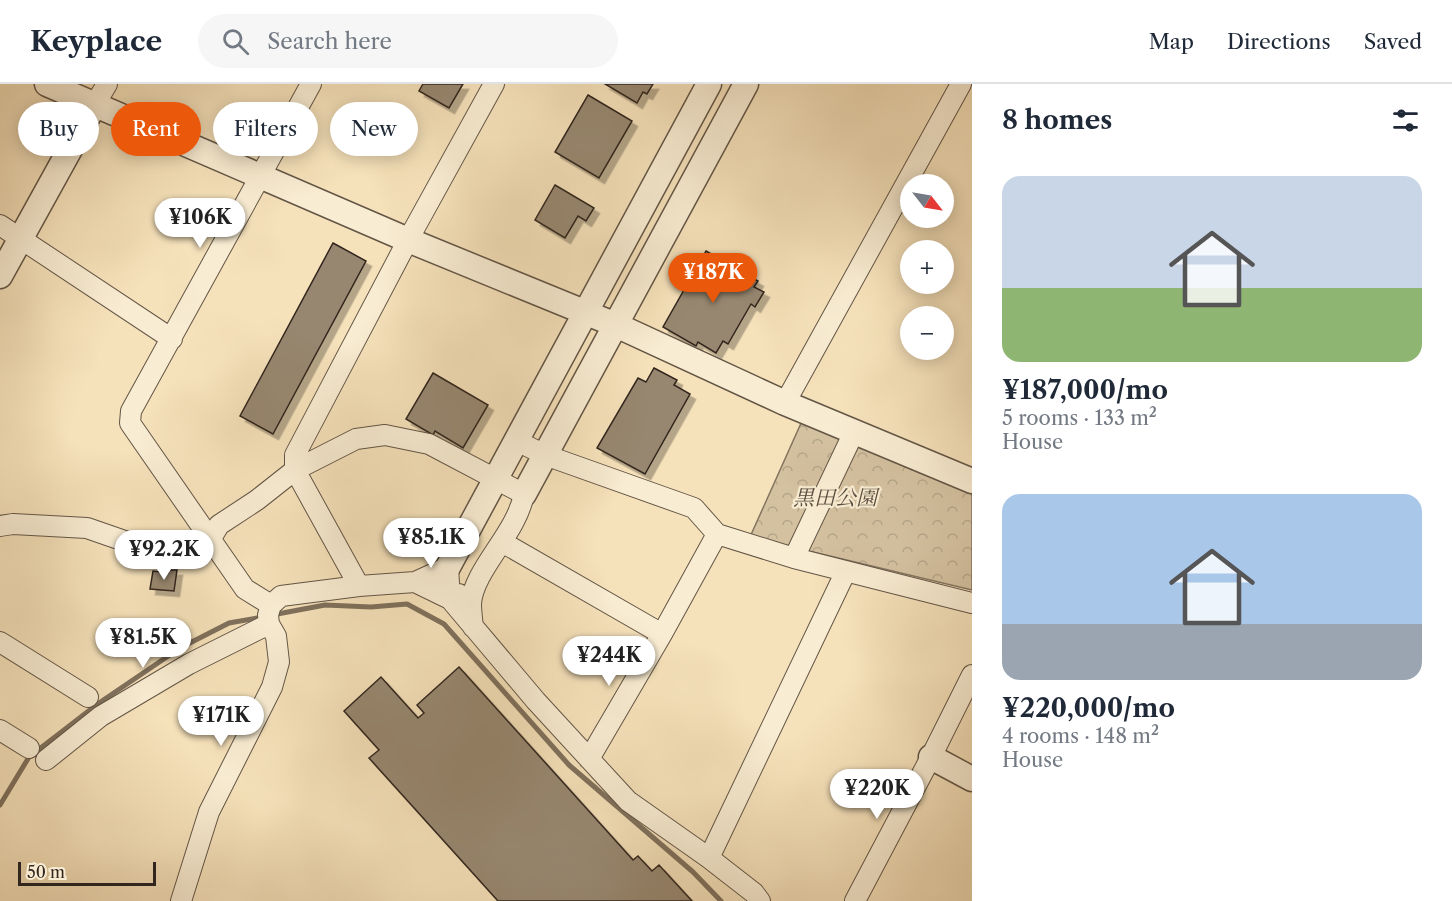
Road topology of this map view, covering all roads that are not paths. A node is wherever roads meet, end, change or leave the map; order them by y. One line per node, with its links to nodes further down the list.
1 (47, 84): 7 (street)
2 (311, 84): 8 (street)
3 (494, 84): 11 (street)
4 (709, 84): 13 (street)
5 (746, 84): 14 (street)
6 (961, 84): 16 (street)
7 (101, 94): 8 (street); 10 (street)
8 (260, 177): 11 (street); 15 (street)
9 (0, 225): 10 (street)
10 (21, 239): 12 (street); 15 (street)
11 (408, 240): 13 (street); 20 (street)
12 (0, 276)
13 (587, 313): 14 (street); 18 (street)
14 (616, 325): 16 (street); 19 (street)
15 (172, 339): 26 (street)
16 (785, 403): 17 (street)
17 (854, 432): 22 (street); 28 (street)
18 (515, 440): 19 (street); 21 (street)
19 (545, 455): 23 (street); 25 (street)
20 (295, 470): 21 (street); 26 (street); 33 (street)
21 (495, 478): 23 (street); 29 (street)
22 (972, 481)
23 (524, 494): 27 (street)
24 (0, 526): 26 (street)
25 (717, 534): 28 (street); 38 (street)
26 (210, 540): 36 (street)
27 (502, 542): 31 (street); 38 (street)
28 (794, 558): 30 (street)
29 (448, 567): 32 (street); 34 (street)
30 (846, 571): 35 (street); 48 (street)
31 (478, 580): 34 (street); 37 (street)
32 (415, 582): 33 (street); 34 (street)
33 (359, 586): 36 (street)
34 (450, 599): 37 (street)
35 (972, 603)
36 (270, 615): 46 (street); 49 (street)
37 (472, 627): 45 (street)
38 (662, 634): 45 (street)
39 (0, 642): 41 (street)
40 (972, 675): 44 (street)
41 (88, 696)
42 (0, 730): 43 (street)
43 (29, 747)
44 (931, 757): 47 (street); 51 (street)
45 (589, 759): 48 (street)
46 (46, 760)
47 (972, 779)
48 (709, 858): 50 (street)
49 (181, 901)
50 (760, 901)
51 (855, 901)

